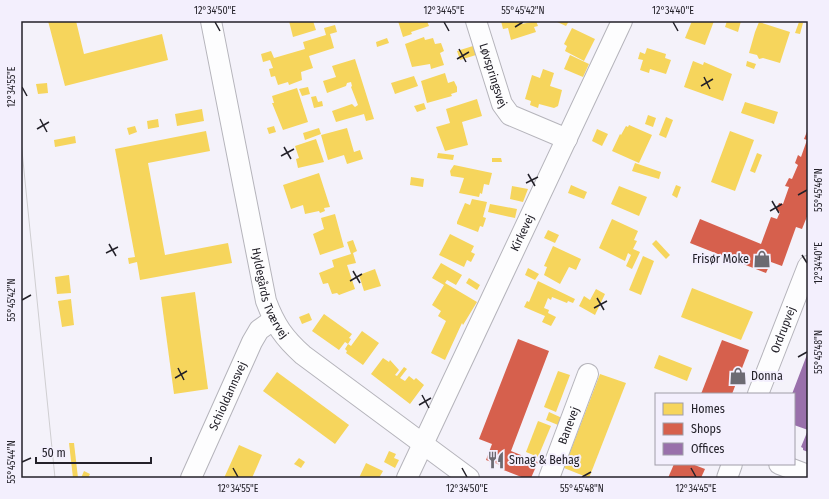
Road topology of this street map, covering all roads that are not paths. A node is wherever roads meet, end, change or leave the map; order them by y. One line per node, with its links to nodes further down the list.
1 (211, 21): 6 (street, Hyldegårds Tværvej)
2 (476, 21): 4 (street, Løvspringsvej)
3 (622, 21): 4 (street, Kirkevej)
4 (567, 139): 9 (street, Kirkevej)
5 (808, 266): 8 (street, Ordrupvej)
6 (273, 320): 9 (street, Hyldegårds Tværvej); 13 (street, Schioldannsvej)
7 (588, 374): 16 (street, Banevej)
8 (758, 393)
9 (423, 443): 14 (street, Kirkevej); 15 (street, Hyldegårds Tværvej)
10 (732, 465): 17 (street)
11 (782, 465): 12 (street)
12 (808, 475)
13 (191, 478)
14 (407, 478)
15 (469, 478)
16 (550, 478)
17 (727, 478)

